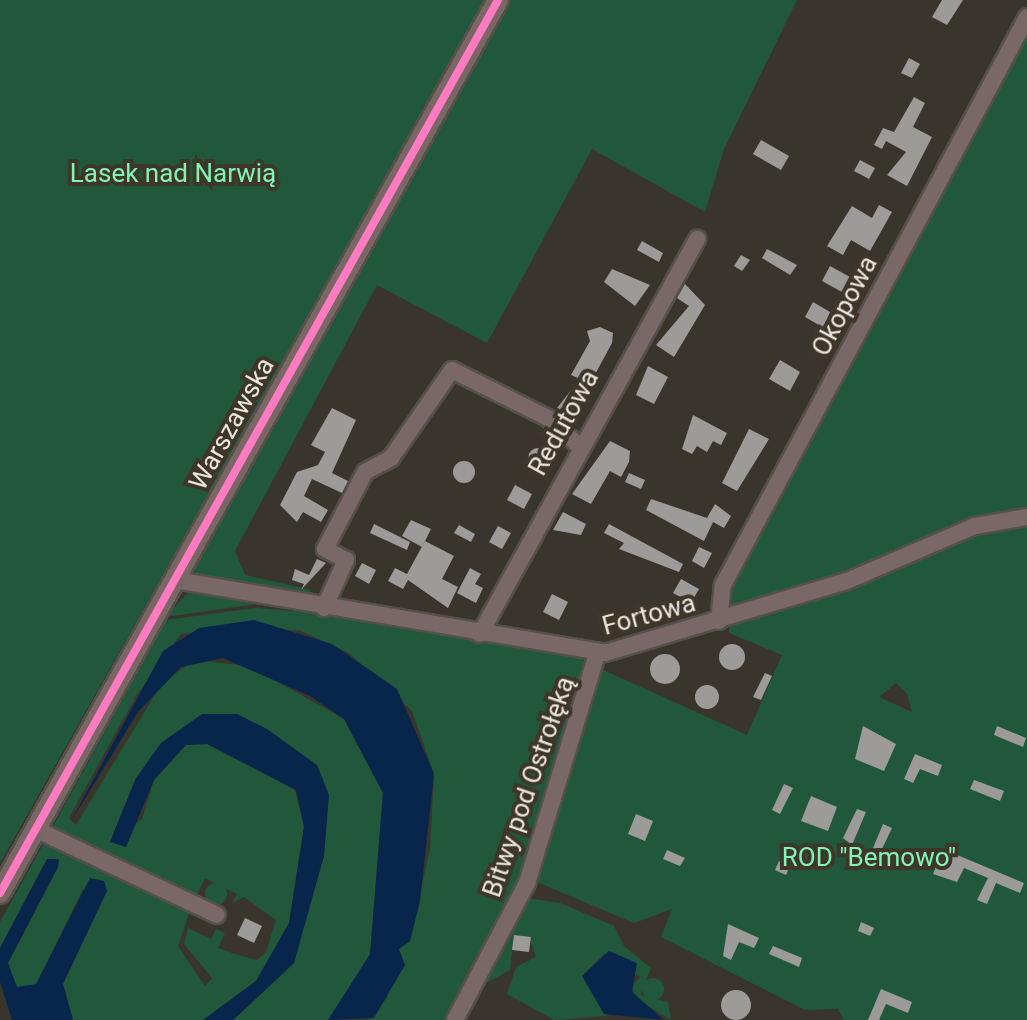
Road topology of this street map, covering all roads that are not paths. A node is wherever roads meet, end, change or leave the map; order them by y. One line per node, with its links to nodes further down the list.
1 (498, 0): 6 (main road, Warszawska)
2 (1027, 17): 8 (street, Okopowa)
3 (697, 239): 4 (street, Redutowa)
4 (579, 446): 7 (street); 9 (street, Redutowa)
5 (1027, 517): 8 (street, Fortowa)
6 (175, 580): 7 (street, Fortowa); 11 (main road, Warszawska)
7 (324, 608): 9 (street, Fortowa)
8 (719, 621): 10 (street, Fortowa)
9 (480, 634): 10 (street, Fortowa)
10 (597, 654): 15 (street, Bitwy pod Ostrołęką)
11 (35, 829): 12 (main road, Warszawska); 14 (street)
12 (5, 880): 13 (main road, Warszawska)
13 (0, 893)
14 (217, 915)
15 (455, 1020)

